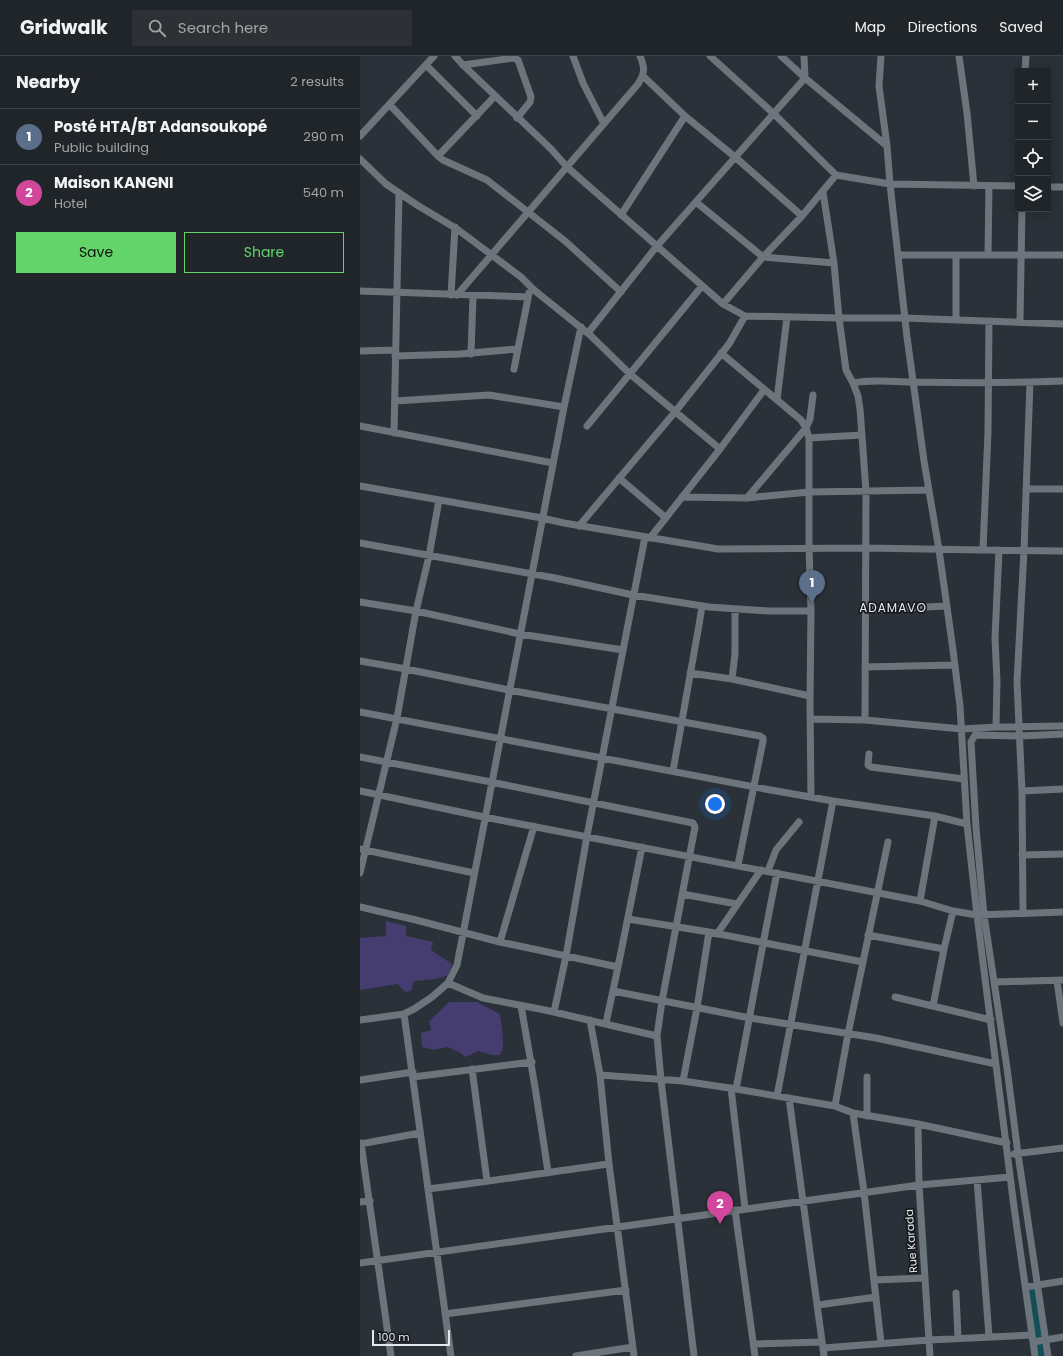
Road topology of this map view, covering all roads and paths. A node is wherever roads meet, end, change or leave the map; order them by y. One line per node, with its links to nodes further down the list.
1 (434, 56): 11 (street)
2 (455, 56): 12 (street)
3 (573, 56): 22 (street)
4 (640, 56): 14 (street)
5 (710, 56): 18 (street)
6 (781, 56): 15 (street)
7 (804, 56): 15 (street)
8 (881, 56): 24 (street)
9 (960, 56): 31 (street)
10 (1026, 56): 13 (street)
11 (426, 65): 17 (street); 19 (street)
12 (463, 65): 16 (street); 21 (street)
13 (1025, 68)
14 (643, 76): 20 (street); 22 (street)
15 (805, 78): 18 (street); 24 (street)
16 (495, 96): 19 (street); 21 (street)
17 (390, 105): 23 (street); 25 (street)
18 (773, 113): 26 (street); 29 (street)
19 (477, 116): 25 (street)
20 (685, 116): 26 (street); 41 (street)
21 (518, 118): 28 (street)
22 (604, 124): 28 (street)
23 (360, 136)
24 (887, 146): 30 (street)
25 (438, 156): 40 (street)
26 (735, 157): 38 (street); 42 (street)
27 (360, 159): 37 (street)
28 (566, 167): 40 (street); 41 (street)
29 (836, 174): 30 (street); 36 (street)
30 (890, 184): 31 (street); 46 (street)
31 (974, 186): 32 (street)
32 (989, 186): 33 (street); 48 (street)
33 (1015, 186)
34 (1051, 187): 35 (street)
35 (1063, 187)
36 (823, 192): 42 (street); 52 (street)
37 (398, 193): 43 (street); 57 (street)
38 (696, 202): 44 (street); 51 (street)
39 (1022, 212): 49 (street)
40 (528, 213): 45 (street); 56 (street)
41 (621, 214): 44 (street)
42 (802, 216): 51 (street)
43 (455, 227): 45 (street); 58 (street)
44 (657, 246): 53 (street); 56 (street)
45 (491, 255): 54 (street); 58 (street)
46 (898, 255): 47 (street); 65 (street)
47 (956, 255): 48 (street); 66 (street)
48 (988, 255): 49 (street)
49 (1022, 255): 50 (street); 68 (street)
50 (1063, 255)
51 (762, 257): 52 (street); 61 (street)
52 (834, 263): 64 (street)
53 (702, 286): 61 (street); 78 (street)
54 (532, 287): 60 (street); 70 (street)
55 (360, 291): 57 (street)
56 (621, 292): 71 (street)
57 (396, 293): 58 (street); 74 (street)
58 (454, 295): 59 (street)
59 (473, 296): 60 (street); 76 (street)
60 (528, 297): 72 (street)
61 (723, 304): 62 (street)
62 (745, 316): 63 (street); 75 (street)
63 (787, 317): 64 (street); 86 (street)
64 (839, 318): 65 (street); 83 (street)
65 (905, 318): 66 (street); 80 (street)
66 (956, 320): 67 (street)
67 (989, 321): 68 (street); 81 (street)
68 (1020, 322): 69 (street)
69 (1063, 324)
70 (581, 328): 71 (street); 88 (street)
71 (588, 333): 78 (street)
72 (517, 349): 76 (street); 77 (street)
73 (360, 351): 74 (street)
74 (395, 353): 76 (street); 87 (street)
75 (722, 353): 84 (street); 89 (street)
76 (471, 354)
77 (514, 369)
78 (630, 374): 89 (street); 91 (street)
79 (1063, 381): 82 (street)
80 (913, 382): 81 (street); 83 (street); 102 (street)
81 (988, 382): 82 (street); 116 (street)
82 (1030, 382): 101 (street)
83 (853, 383): 94 (street)
84 (764, 390): 86 (street); 96 (street)
85 (813, 396): 92 (street)
86 (777, 400): 92 (street)
87 (395, 401): 88 (street); 93 (street)
88 (564, 407): 97 (street)
89 (675, 412): 96 (street); 98 (street)
90 (360, 426): 93 (street)
91 (587, 426)
92 (806, 428): 95 (street); 106 (street)
93 (394, 433): 97 (street)
94 (862, 435): 95 (street); 103 (street)
95 (809, 438): 104 (street)
96 (720, 450): 105 (street)
97 (553, 463): 108 (street)
98 (619, 478): 109 (street); 110 (street)
99 (360, 486): 107 (street)
100 (1063, 488): 101 (street)
101 (1026, 489): 118 (street)
102 (929, 490): 103 (street); 115 (street)
103 (866, 491): 104 (street); 114 (street)
104 (809, 492): 106 (street); 113 (street)
105 (682, 497): 106 (street); 109 (street)
106 (747, 498)
107 (439, 500): 108 (street); 120 (street)
108 (542, 518): 110 (street); 121 (street)
109 (666, 518): 111 (street)
110 (579, 526): 111 (street)
111 (647, 537): 113 (street); 122 (street)
112 (360, 542): 120 (street)
113 (809, 547): 114 (street); 127 (street)
114 (866, 548): 115 (street); 128 (street)
115 (939, 550): 116 (street); 125 (street)
116 (983, 550): 117 (street)
117 (999, 550): 118 (street); 147 (street)
118 (1024, 550): 119 (street); 148 (street)
119 (1063, 550)
120 (429, 556): 121 (street); 129 (street)
121 (532, 574): 122 (street); 130 (street)
122 (633, 595): 124 (street); 131 (street)
123 (360, 602): 129 (street)
124 (702, 606): 126 (street); 136 (street)
125 (947, 606): 128 (street); 133 (street)
126 (735, 610): 127 (street); 137 (street)
127 (811, 610): 139 (street)
128 (865, 610): 134 (street)
129 (416, 611): 130 (street); 135 (street)
130 (520, 634): 131 (street); 138 (street)
131 (623, 650): 140 (street)
132 (360, 662): 135 (street)
133 (955, 665): 134 (street); 149 (street)
134 (865, 667): 144 (street)
135 (406, 669): 138 (street); 142 (street)
136 (690, 673): 137 (street); 145 (street)
137 (732, 679): 139 (street)
138 (508, 690): 140 (street); 152 (street)
139 (810, 696): 143 (street)
140 (612, 709): 145 (street); 155 (street)
141 (360, 712): 142 (street)
142 (397, 718): 152 (street); 156 (street)
143 (810, 719): 144 (street); 165 (street)
144 (865, 720): 149 (street)
145 (682, 722): 157 (street); 160 (street)
146 (1063, 726): 148 (street)
147 (996, 727): 148 (street); 149 (street)
148 (1019, 727): 151 (street)
149 (962, 729): 158 (street)
150 (1063, 734): 151 (street)
151 (1020, 736): 163 (street); 194 (street)
152 (499, 739): 155 (street); 159 (street)
153 (869, 754): 158 (street)
154 (360, 757): 156 (street)
155 (602, 757): 157 (street); 167 (street)
156 (387, 762): 159 (street); 164 (street)
157 (673, 771): 160 (street)
158 (964, 779): 171 (street)
159 (491, 782): 167 (street); 169 (street)
160 (754, 786): 165 (street); 180 (street)
161 (1063, 789): 163 (street)
162 (360, 791): 164 (street)
163 (1022, 791): 178 (street)
164 (379, 794): 169 (street); 176 (street)
165 (811, 797): 166 (street)
166 (833, 801): 168 (street); 185 (street)
167 (594, 803): 173 (street); 179 (street)
168 (935, 816): 171 (street); 188 (street)
169 (484, 817): 172 (street); 183 (street)
170 (799, 822): 181 (street)
171 (967, 824): 194 (street)
172 (534, 826): 173 (street); 201 (street)
173 (587, 836): 175 (street); 205 (street)
174 (888, 842): 186 (street)
175 (642, 847): 179 (street); 195 (street)
176 (363, 850): 182 (street); 183 (street)
177 (1063, 854): 178 (street)
178 (1022, 855): 193 (street)
179 (690, 856): 180 (street); 187 (street)
180 (738, 865): 181 (street)
181 (765, 870): 184 (street); 189 (street)
182 (360, 873)
183 (474, 873): 198 (street)
184 (777, 873): 185 (street); 202 (street)
185 (818, 881): 186 (street); 204 (street)
186 (878, 892): 188 (street); 200 (street)
187 (682, 894): 189 (street); 196 (street)
188 (920, 901): 191 (street)
189 (737, 904): 199 (street)
190 (360, 907): 198 (street)
191 (953, 911): 194 (street); 203 (street)
192 (1063, 912): 193 (street)
193 (1023, 913): 194 (street)
194 (980, 915): 209 (street); 222 (street)
195 (628, 919): 196 (street); 207 (street)
196 (676, 927): 197 (street); 213 (street)
197 (709, 932): 199 (street); 216 (street)
198 (462, 933): 201 (street); 210 (street)
199 (717, 934): 202 (street)
200 (868, 935): 203 (street); 206 (street)
201 (500, 942): 205 (street)
202 (763, 943): 204 (street); 219 (street)
203 (944, 949): 215 (street)
204 (804, 950): 206 (street); 225 (street)
205 (566, 956): 207 (street); 217 (street)
206 (863, 962): 226 (street)
207 (618, 967): 211 (street)
208 (1060, 980): 209 (street); 224 (street)
209 (995, 982): 248 (street)
210 (448, 983): 214 (street); 218 (street)
211 (613, 991): 213 (street); 223 (street)
212 (895, 997): 215 (street)
213 (662, 1001): 216 (street); 227 (street)
214 (522, 1006): 217 (street); 228 (street)
215 (933, 1006): 222 (street)
216 (697, 1008): 219 (street); 236 (street)
217 (554, 1012): 221 (street)
218 (404, 1014): 220 (street); 231 (street)
219 (750, 1018): 225 (street); 237 (street)
220 (360, 1020)
221 (590, 1020): 223 (street); 232 (street)
222 (991, 1020): 229 (street)
223 (606, 1023): 227 (street)
224 (1063, 1023)
225 (790, 1025): 226 (street); 238 (street)
226 (848, 1034): 229 (street); 240 (street)
227 (657, 1036): 235 (street)
228 (532, 1062): 230 (street); 251 (street)
229 (996, 1064): 245 (street)
230 (472, 1069): 231 (street); 254 (street)
231 (413, 1075): 234 (street); 244 (street)
232 (600, 1075): 235 (street); 250 (street)
233 (867, 1077): 242 (street)
234 (360, 1080)
235 (661, 1080): 236 (street); 263 (street)
236 (683, 1081): 237 (street)
237 (734, 1088): 238 (street); 261 (street)
238 (777, 1096): 239 (street)
239 (789, 1098): 240 (street); 259 (street)
240 (835, 1106): 241 (street)
241 (853, 1113): 242 (street); 257 (street)
242 (867, 1116): 243 (street)
243 (918, 1124): 245 (street); 255 (street, Rue Karada)
244 (420, 1133): 246 (street); 256 (street)
245 (1007, 1142): 249 (street)
246 (361, 1144): 258 (street)
247 (1063, 1148): 248 (street)
248 (1018, 1154): 249 (street); 271 (street)
249 (1008, 1155): 252 (street)
250 (609, 1164): 251 (street); 264 (street)
251 (548, 1172): 254 (street)
252 (1010, 1177): 253 (street); 271 (street)
253 (977, 1180): 255 (street); 277 (street)
254 (487, 1181): 256 (street)
255 (919, 1185): 257 (street); 268 (street, Rue Karada)
256 (428, 1189): 265 (street)
257 (864, 1192): 259 (street); 269 (street)
258 (370, 1201): 260 (street); 266 (street)
259 (803, 1201): 261 (street); 275 (street)
260 (360, 1202)
261 (745, 1208): 262 (street)
262 (735, 1210): 263 (street); 284 (street)
263 (676, 1218): 264 (street); 291 (street)
264 (618, 1226): 265 (street); 272 (street)
265 (437, 1251): 266 (street); 276 (street)
266 (377, 1260): 267 (street); 287 (street)
267 (360, 1263)
268 (925, 1278): 269 (street); 281 (street, Rue Karada)
269 (874, 1280): 274 (street)
270 (1063, 1281): 271 (street)
271 (1032, 1286): 280 (street); 282 (street)
272 (626, 1290): 276 (street); 286 (street)
273 (956, 1293): 279 (street)
274 (876, 1297): 275 (street); 283 (street)
275 (818, 1305): 285 (street)
276 (445, 1314): 288 (street)
277 (989, 1336): 279 (street); 280 (street)
278 (1063, 1337): 282 (street)
279 (958, 1338): 281 (street)
280 (1034, 1339): 282 (street); 295 (street)
281 (929, 1340): 283 (street); 294 (street, Rue Karada)
282 (1045, 1340): 296 (street)
283 (881, 1343): 285 (street)
284 (754, 1344): 285 (street); 292 (street)
285 (823, 1345): 293 (street)
286 (633, 1347): 289 (street); 290 (street)
287 (391, 1356)
288 (451, 1356)
289 (576, 1356)
290 (634, 1356)
291 (694, 1356)
292 (755, 1356)
293 (824, 1356)
294 (930, 1356)
295 (1035, 1356)
296 (1048, 1356)

